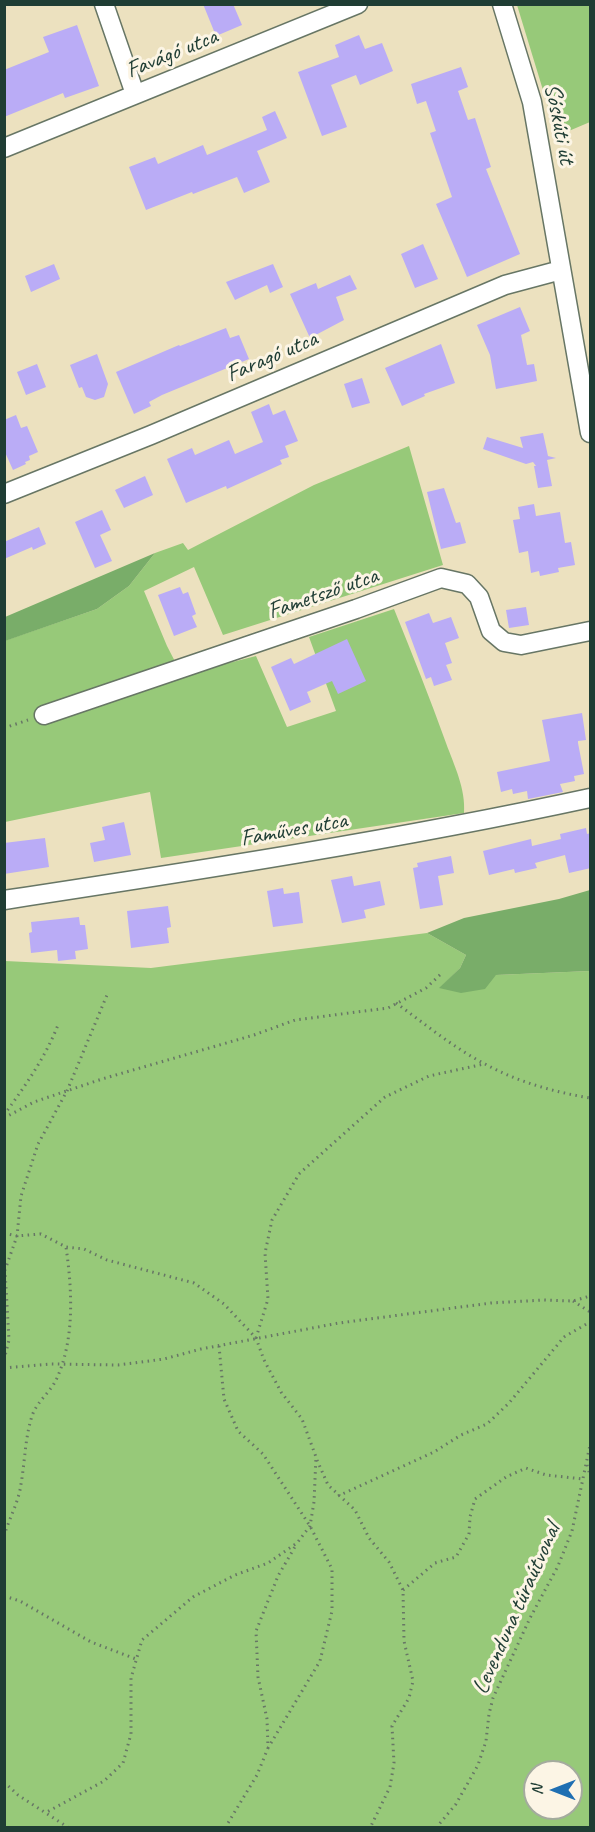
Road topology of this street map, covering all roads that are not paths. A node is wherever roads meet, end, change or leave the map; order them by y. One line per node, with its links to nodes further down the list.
1 (104, 4): 4 (street)
2 (358, 4): 4 (street, Favágó utca)
3 (502, 4): 6 (street, Sóskúti út)
4 (135, 94): 5 (street, Favágó utca)
5 (4, 148)
6 (561, 270): 7 (street, Sóskúti út); 9 (street, Faragó utca)
7 (583, 349): 8 (street, Sóskúti út)
8 (591, 433)
9 (4, 494)
10 (591, 631): 11 (street, Fametsző utca)
11 (44, 715)
12 (591, 798): 13 (street, Faműves utca)
13 (4, 900)

